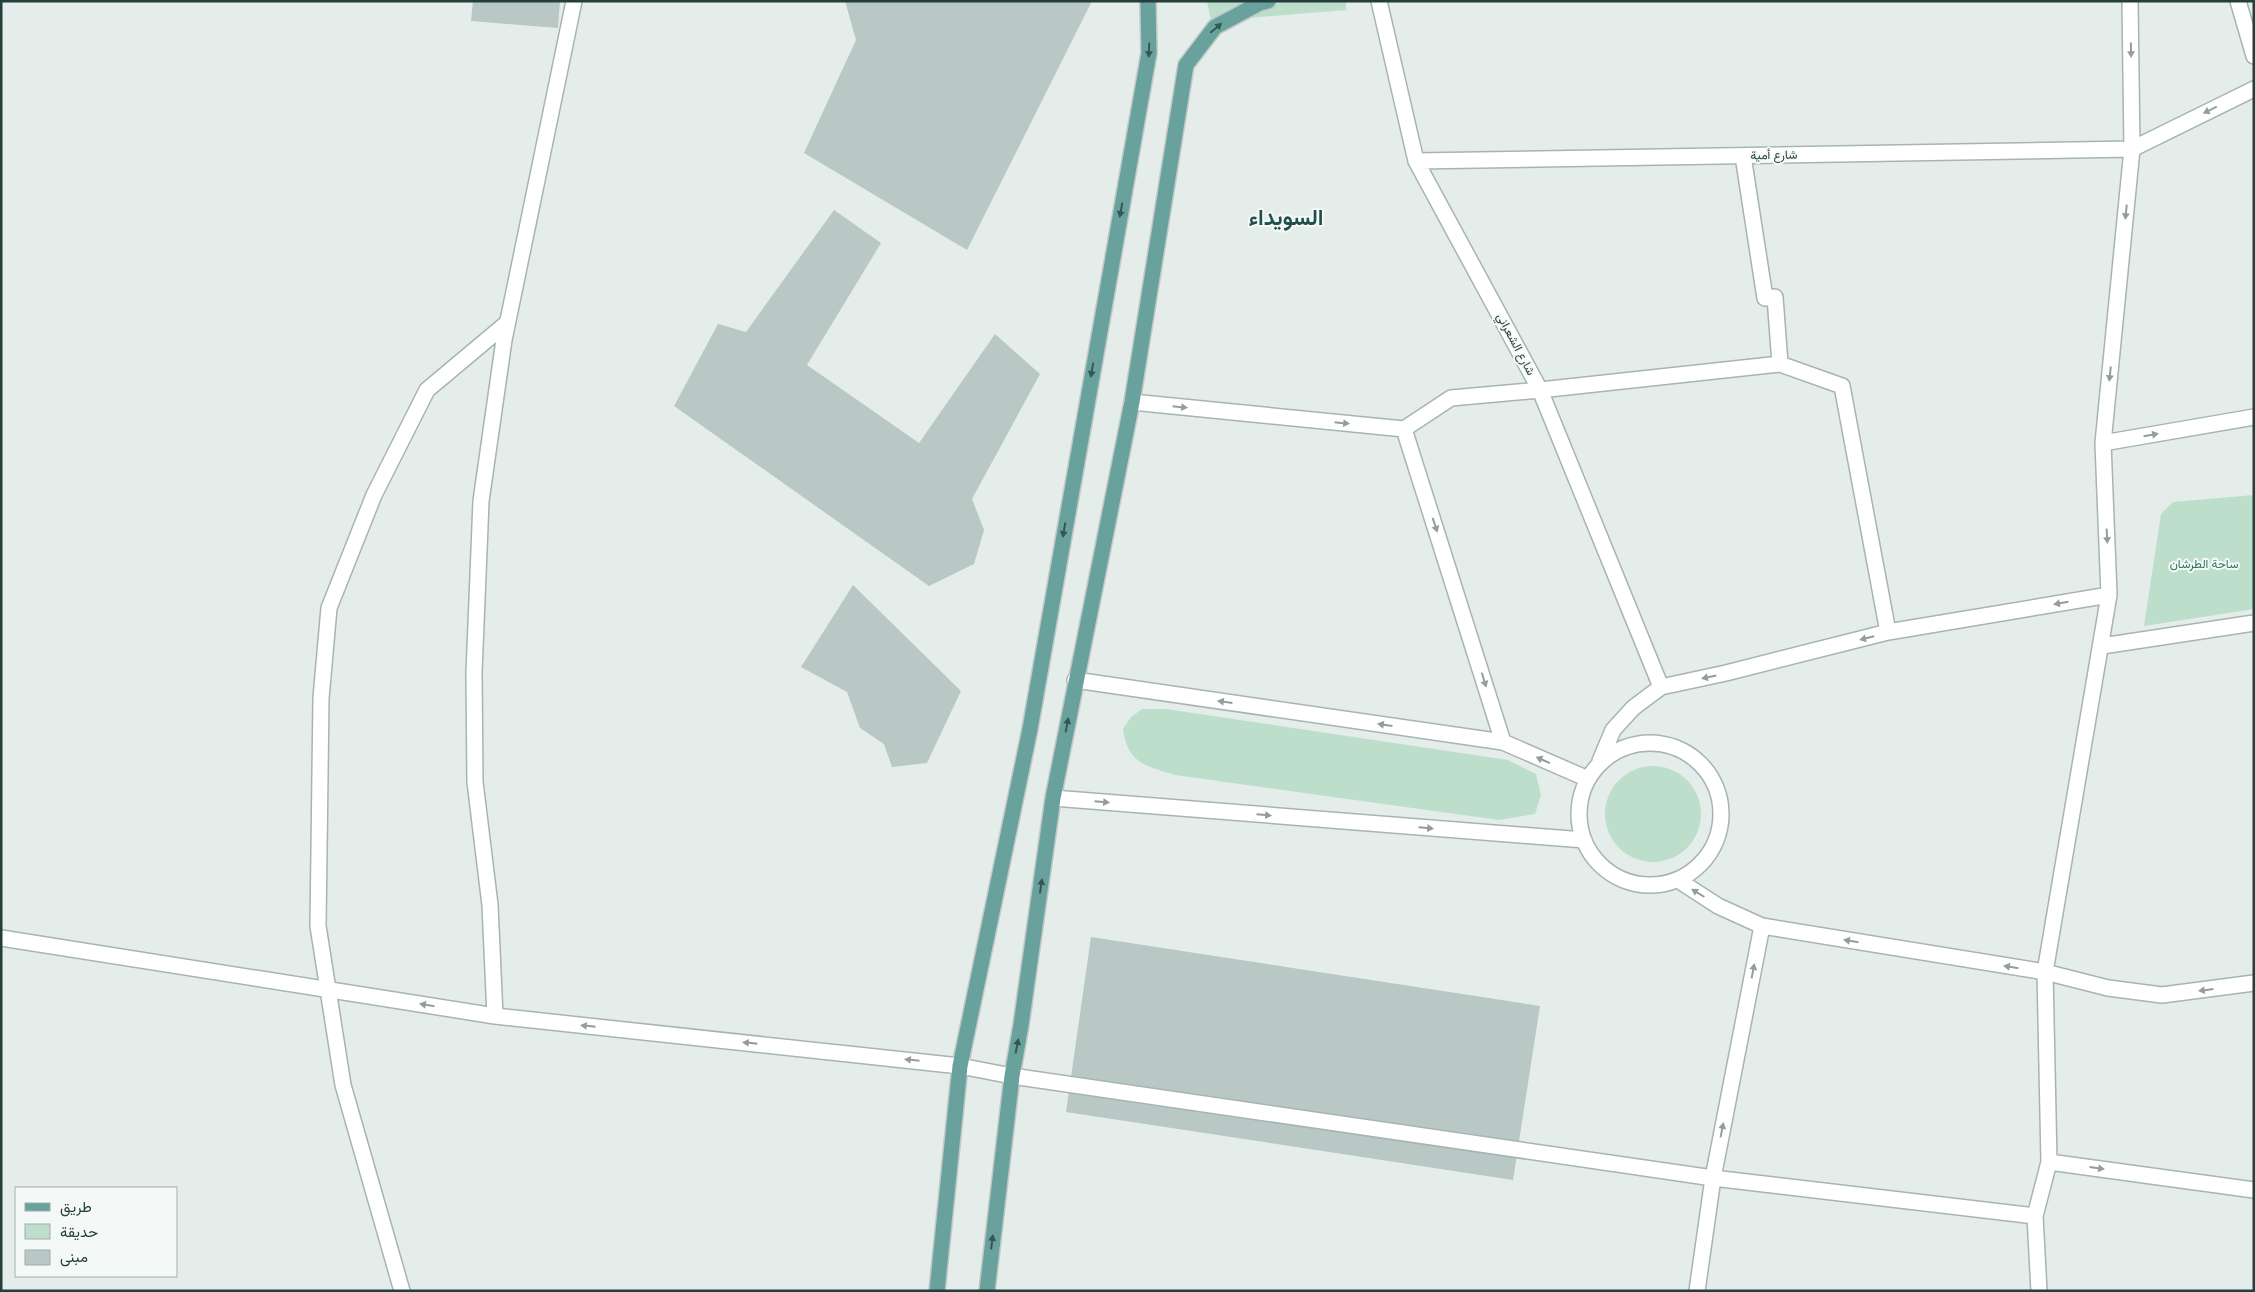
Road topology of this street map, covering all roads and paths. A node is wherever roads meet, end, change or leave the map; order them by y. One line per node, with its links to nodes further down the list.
1 (574, 1): 12 (street)
2 (1148, 1): 37 (main road, one-way to 37)
3 (1268, 1): 15 (main road, one-way to 3)
4 (1379, 1): 11 (street, شارع الشعراني)
5 (2130, 1): 9 (street, one-way to 9)
6 (2238, 1): 7 (street)
7 (2254, 56)
8 (2254, 89): 9 (street, one-way to 9)
9 (2132, 149): 10 (street, شارع أمية); 18 (street, one-way to 18)
10 (1743, 156): 11 (street, شارع أمية); 13 (street)
11 (1416, 161): 14 (street, شارع الشعراني)
12 (507, 322): 35 (street); 36 (street)
13 (1780, 364): 14 (street); 21 (street)
14 (1540, 390): 17 (street); 24 (street, شارع الشعراني)
15 (1132, 402): 17 (street, one-way to 17); 23 (main road)
16 (2254, 417): 18 (street, one-way to 16)
17 (1404, 429): 25 (street, one-way to 25)
18 (2103, 443): 19 (street, one-way to 19)
19 (2109, 595): 21 (street, one-way to 21); 22 (street)
20 (2254, 623): 22 (street)
21 (1888, 632): 24 (street, one-way to 24)
22 (2102, 646): 33 (street)
23 (1075, 680): 25 (street, one-way to 23); 28 (main road, one-way to 23)
24 (1661, 687): 26 (street)
25 (1503, 742): 27 (street, one-way to 25)
26 (1600, 761): 27 (street); 30 (street)
27 (1588, 780): 29 (street)
28 (1053, 798): 29 (street, one-way to 29); 38 (main road, one-way to 28)
29 (1584, 840): 30 (street)
30 (1678, 880): 31 (street, one-way to 30)
31 (1762, 926): 33 (street, one-way to 31); 40 (street, one-way to 31)
32 (1, 938): 35 (street)
33 (2045, 972): 34 (street, one-way to 33); 39 (street)
34 (2254, 983)
35 (328, 990): 36 (street, one-way to 35); 43 (street)
36 (495, 1016): 37 (street, one-way to 36)
37 (960, 1066): 38 (street); 44 (main road)
38 (1012, 1076): 40 (street); 45 (main road, one-way to 38)
39 (2049, 1162): 41 (street, one-way to 41); 42 (street)
40 (1713, 1178): 42 (street); 46 (street)
41 (2254, 1190)
42 (2035, 1216): 47 (street)
43 (402, 1291)
44 (937, 1291)
45 (987, 1291)
46 (1697, 1291)
47 (2040, 1291)

